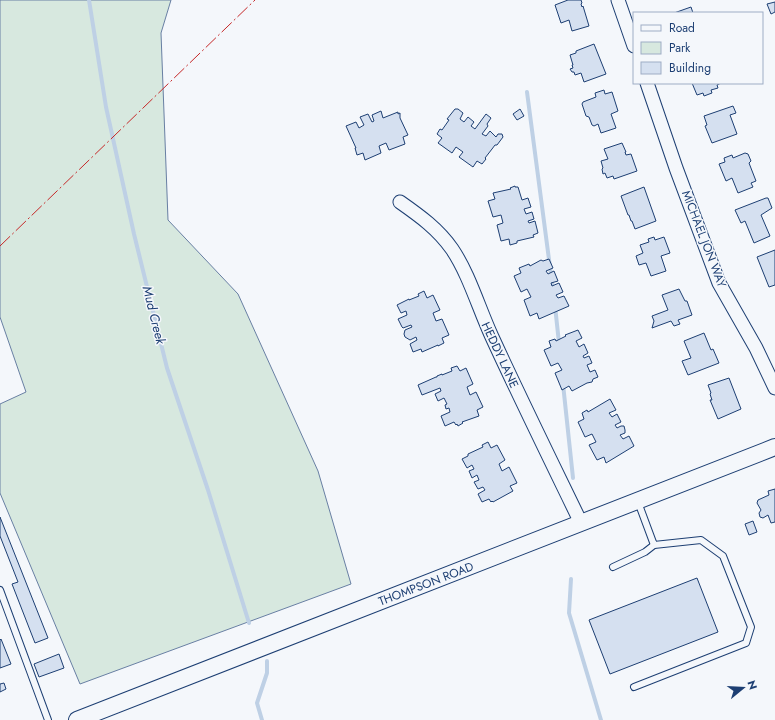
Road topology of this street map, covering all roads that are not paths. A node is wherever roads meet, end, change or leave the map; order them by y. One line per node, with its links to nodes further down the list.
1 (618, 0): 2 (street)
2 (633, 43)
3 (647, 84): 5 (street, MICHAEL JON WAY)
4 (400, 202): 8 (street, HEDDY LANE)
5 (775, 388)
6 (775, 447): 7 (street, THOMPSON ROAD)
7 (638, 500): 8 (street, THOMPSON ROAD); 9 (lane)
8 (581, 523): 14 (street, THOMPSON ROAD)
9 (654, 545): 10 (lane); 12 (lane)
10 (613, 567)
11 (0, 590): 13 (lane)
12 (634, 687)
13 (48, 720)
14 (77, 720)

